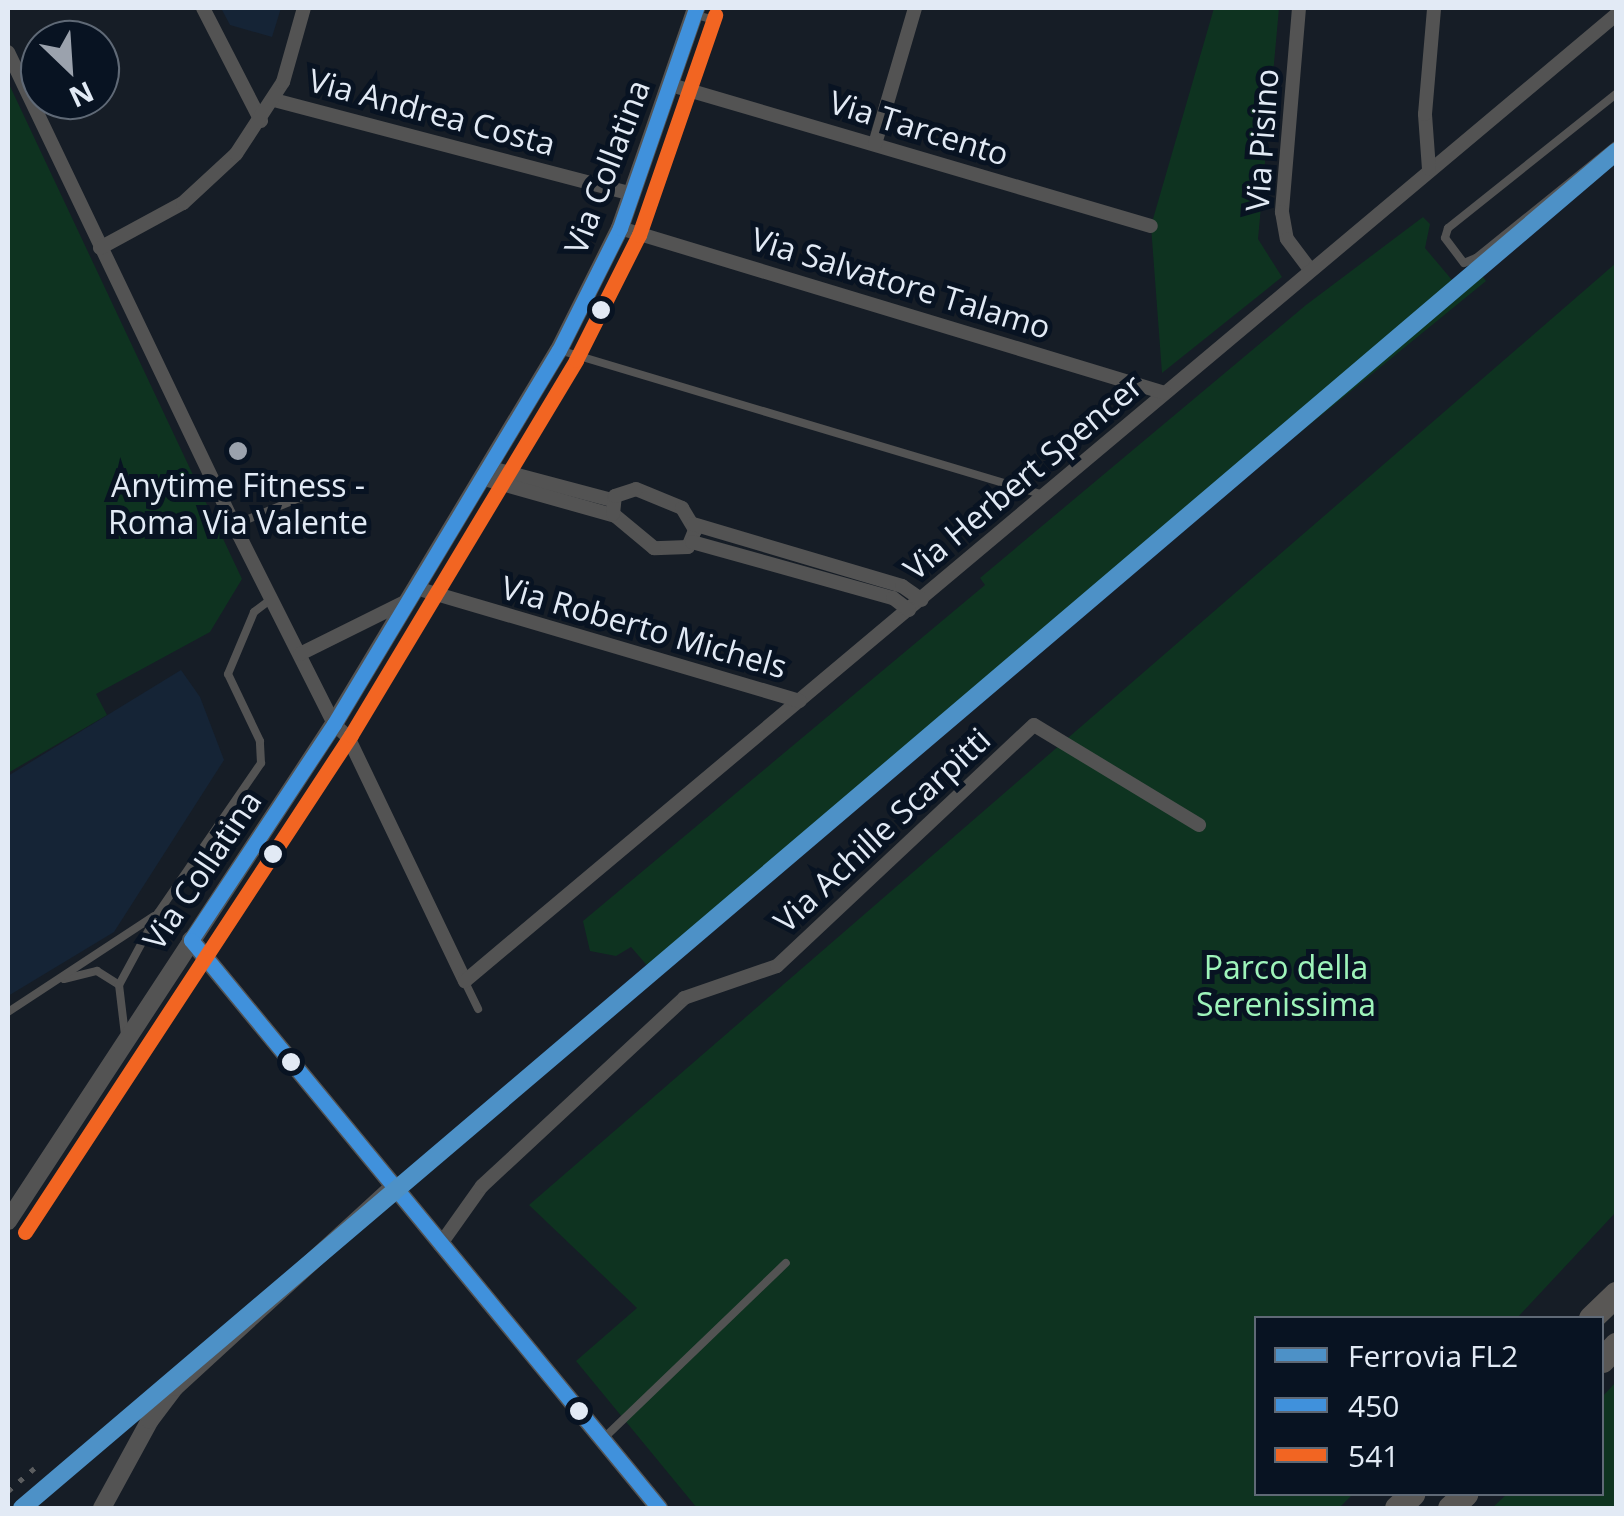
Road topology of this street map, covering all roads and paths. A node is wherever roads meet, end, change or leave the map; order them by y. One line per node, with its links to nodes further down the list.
1 (203, 8): 12 (street)
2 (304, 8): 11 (street)
3 (915, 8): 13 (street)
4 (1300, 8): 20 (street, Via Pisino)
5 (1434, 8): 15 (street)
6 (700, 14): 9 (street, Via Collatina)
7 (1616, 15): 15 (street, Via Herbert Spencer)
8 (8, 52): 19 (street)
9 (671, 85): 13 (street, Via Tarcento); 16 (street, Via Collatina)
10 (1616, 94): 14 (lane)
11 (274, 100): 12 (street); 16 (street, Via Andrea Costa)
12 (261, 121): 19 (street)
13 (875, 144): 17 (street, Via Tarcento)
14 (1616, 145)
15 (1429, 169): 20 (street, Via Herbert Spencer)
16 (634, 194): 18 (street, Via Collatina)
17 (1150, 226)
18 (620, 228): 21 (street, Via Collatina); 22 (street, Via Salvatore Talamo)
19 (100, 248): 29 (street)
20 (1309, 268): 22 (street, Via Herbert Spencer)
21 (560, 350): 23 (street, Via Collatina); 25 (lane)
22 (1165, 393): 25 (street, Via Herbert Spencer)
23 (484, 472): 26 (street); 27 (street); 31 (street, Via Collatina)
24 (316, 491): 29 (lane)
25 (1046, 496): 33 (street, Via Herbert Spencer)
26 (612, 500): 27 (street); 28 (street)
27 (615, 516): 30 (street)
28 (693, 524): 30 (street); 33 (street)
29 (234, 526): 32 (street)
30 (692, 542): 33 (street)
31 (412, 594): 34 (street); 35 (street, Via Roberto Michels); 36 (street, Via Collatina)
32 (271, 599): 34 (street); 38 (lane)
33 (916, 605): 35 (street, Via Herbert Spencer)
34 (300, 654): 36 (street)
35 (800, 701): 40 (street, Via Herbert Spencer)
36 (334, 724): 39 (street, Via Collatina); 40 (street)
37 (1199, 826): 48 (street, Via Achille Scarpitti)
38 (158, 913): 41 (lane); 42 (lane)
39 (191, 940): 45 (street, Via Collatina); 46 (street)
40 (465, 981): 43 (lane)
41 (118, 985): 42 (lane); 45 (lane)
42 (46, 987): 44 (lane)
43 (478, 1009)
44 (8, 1012)
45 (126, 1039): 47 (street, Via Collatina)
46 (393, 1187): 48 (street); 53 (street)
47 (8, 1221)
48 (440, 1245): 52 (street)
49 (786, 1264): 52 (lane)
50 (1616, 1294): 51 (highway)
51 (1593, 1316)
52 (602, 1440): 54 (street)
53 (102, 1508)
54 (658, 1508)

